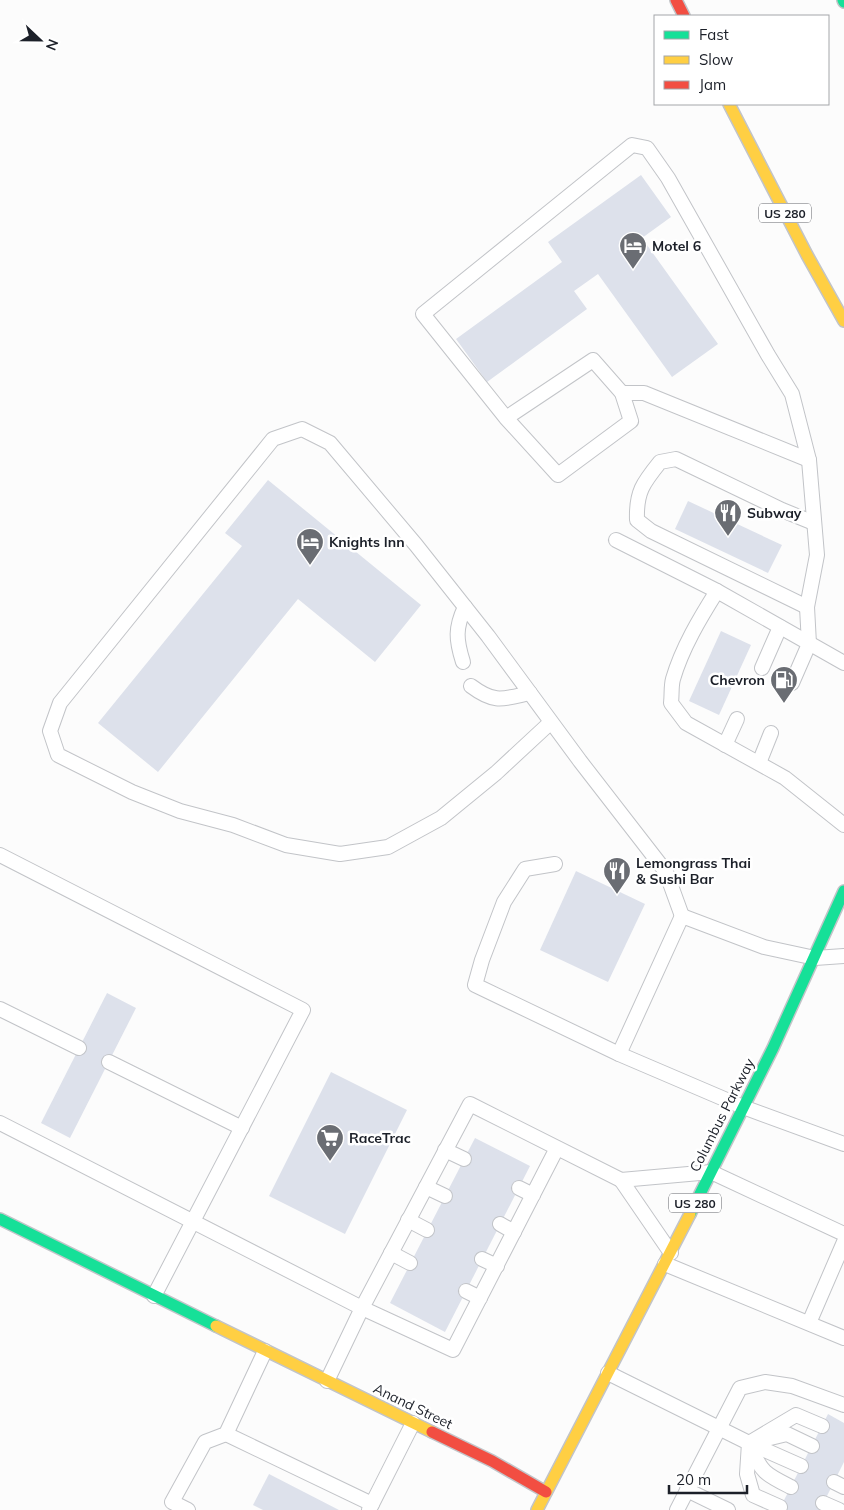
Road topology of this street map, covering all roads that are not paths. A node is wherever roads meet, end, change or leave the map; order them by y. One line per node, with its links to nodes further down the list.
1 (676, 0): 2 (main road)
2 (684, 15)
3 (730, 105): 4 (main road, US 280)
4 (844, 321)
5 (622, 393): 6 (lane); 6 (lane); 7 (lane)
6 (506, 418): 7 (lane)
7 (809, 460): 8 (lane)
8 (814, 523): 12 (lane); 12 (lane)
9 (616, 540): 10 (lane)
10 (717, 591): 13 (lane); 24 (lane)
11 (465, 607): 15 (lane); 20 (lane); 22 (lane)
12 (806, 607): 14 (lane)
13 (780, 627): 14 (lane); 17 (lane)
14 (809, 644): 16 (lane); 18 (lane)
15 (462, 662)
16 (844, 663)
17 (762, 668)
18 (792, 683)
19 (471, 686): 20 (lane)
20 (530, 693): 22 (lane)
21 (737, 719): 24 (lane)
22 (551, 722): 30 (lane)
23 (771, 733): 25 (lane)
24 (724, 745): 25 (lane)
25 (759, 763): 26 (lane)
26 (844, 825)
27 (0, 855): 39 (lane)
28 (554, 864): 35 (lane)
29 (844, 891): 32 (main road, Columbus Parkway / US 280)
30 (682, 916): 32 (lane); 35 (lane)
31 (844, 956): 32 (lane)
32 (815, 958): 37 (main road, Columbus Parkway / US 280)
33 (0, 1009): 34 (lane)
34 (79, 1048)
35 (619, 1054): 37 (lane)
36 (109, 1062): 39 (lane)
37 (744, 1106): 40 (lane); 44 (main road, Columbus Parkway / US 280)
38 (0, 1123): 52 (lane)
39 (242, 1128): 52 (lane)
40 (844, 1144)
41 (558, 1148): 42 (lane); 45 (lane); 48 (lane)
42 (446, 1150): 43 (lane); 46 (lane)
43 (464, 1159)
44 (710, 1172): 45 (lane); 56 (lane); 59 (main road, Columbus Parkway / US 280)
45 (621, 1180): 59 (lane)
46 (426, 1187): 49 (lane); 51 (lane)
47 (519, 1188): 48 (lane)
48 (533, 1195): 55 (lane)
49 (445, 1196)
50 (0, 1219): 64 (main road, Anand Street)
51 (408, 1220): 54 (lane); 58 (lane)
52 (194, 1221): 64 (lane); 66 (lane)
53 (500, 1224): 55 (lane)
54 (427, 1230)
55 (514, 1232): 62 (lane)
56 (844, 1234)
57 (844, 1242): 67 (lane)
58 (391, 1253): 61 (lane); 66 (lane)
59 (668, 1258): 67 (lane); 70 (main road, Columbus Parkway / US 280)
60 (482, 1259): 62 (lane)
61 (410, 1263)
62 (496, 1266): 65 (lane)
63 (466, 1291): 65 (lane)
64 (154, 1296): 69 (main road, Anand Street)
65 (480, 1298): 66 (lane)
66 (362, 1308): 71 (lane)
67 (809, 1323): 68 (lane)
68 (844, 1338)
69 (265, 1351): 71 (main road, Anand Street); 76 (lane)
70 (608, 1373): 75 (lane); 82 (main road, Columbus Parkway / US 280)
71 (327, 1381): 73 (main road, Anand Street)
72 (844, 1405): 75 (lane)
73 (413, 1423): 82 (main road, Anand Street); 84 (lane)
74 (822, 1426): 77 (lane)
75 (719, 1429): 77 (lane); 81 (lane)
76 (226, 1434): 84 (lane); 86 (lane)
77 (749, 1443): 78 (lane); 79 (lane); 80 (lane); 85 (lane)
78 (812, 1446)
79 (801, 1466)
80 (791, 1487)
81 (687, 1490): 88 (lane); 89 (lane)
82 (546, 1492): 87 (main road, Columbus Parkway / US 280)
83 (823, 1503): 90 (lane)
84 (370, 1507)
85 (780, 1507)
86 (188, 1510)
87 (537, 1510)
88 (677, 1510)
89 (728, 1510)
90 (839, 1510)

